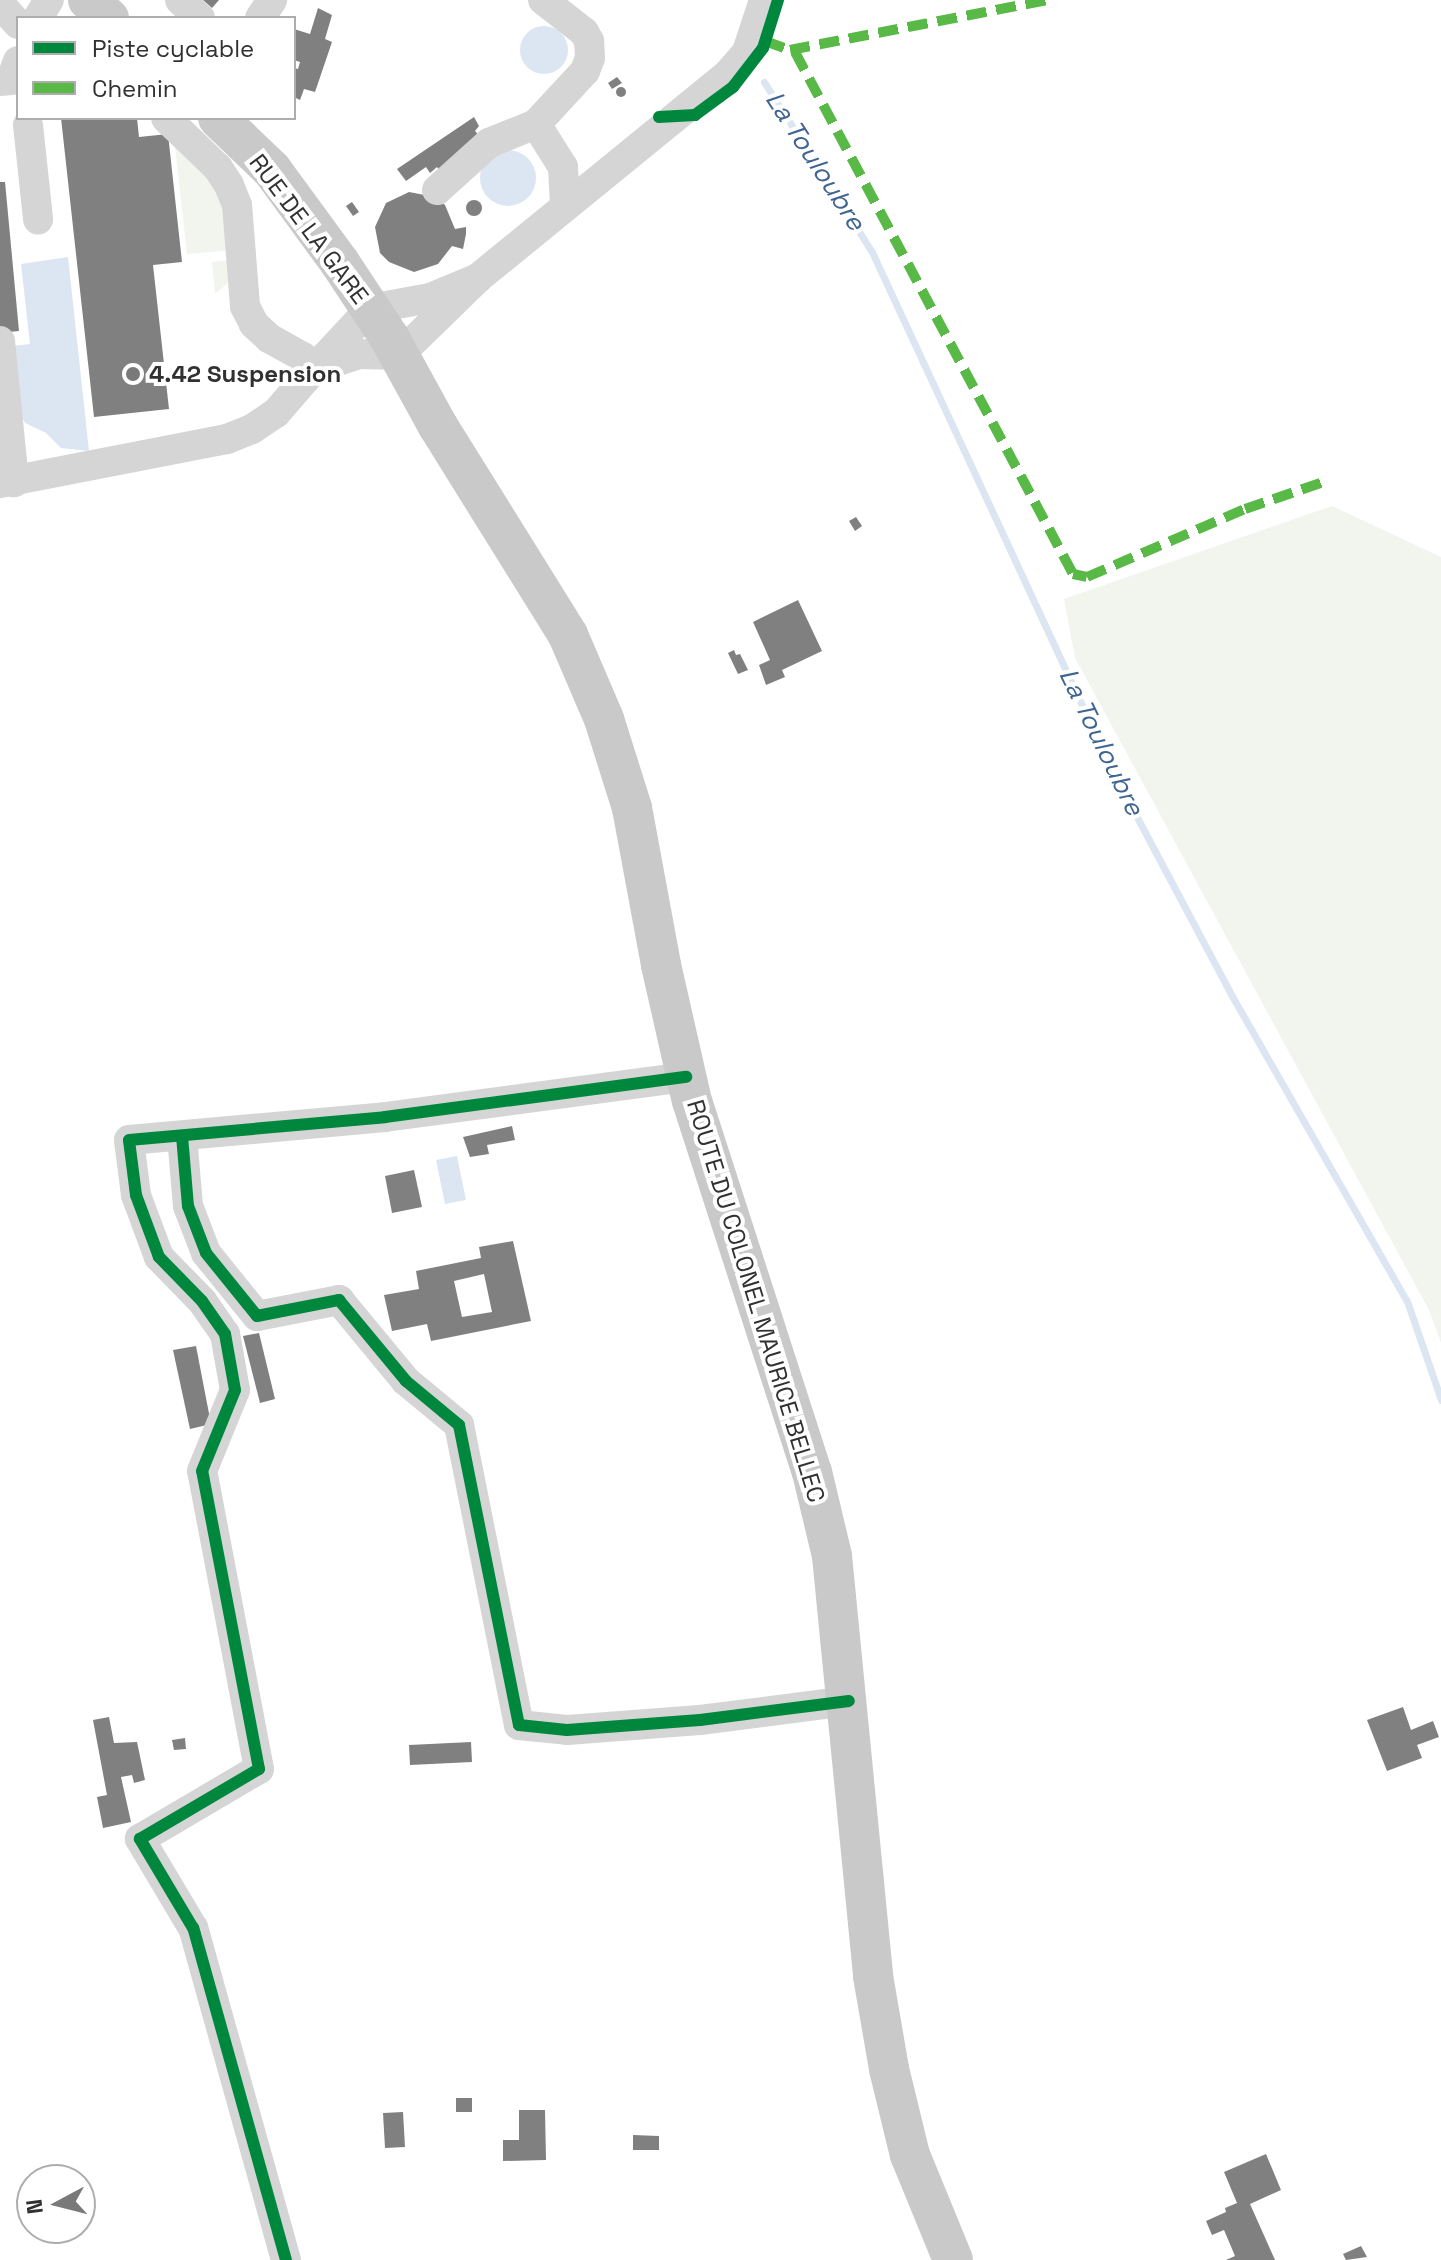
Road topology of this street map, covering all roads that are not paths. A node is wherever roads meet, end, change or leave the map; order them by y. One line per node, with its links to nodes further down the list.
1 (49, 0): 6 (street)
2 (88, 0): 7 (main road)
3 (180, 0): 8 (street)
4 (543, 0): 11 (street)
5 (764, 0): 14 (street)
6 (13, 16)
7 (107, 16)
8 (198, 16)
9 (168, 120): 22 (street)
10 (220, 120): 19 (main road, RUE DE LA GARE)
11 (536, 124): 13 (street); 15 (street)
12 (19, 126): 17 (street)
13 (563, 167): 14 (street); 16 (street)
14 (594, 182): 16 (street)
15 (437, 190)
16 (565, 206): 18 (street)
17 (38, 219)
18 (478, 278): 19 (street); 21 (street)
19 (370, 309): 21 (main road, RUE DE LA GARE); 22 (street)
20 (0, 341): 23 (street)
21 (396, 350): 22 (street); 24 (main road, ROUTE DU COLONEL MAURICE BELLEC)
22 (314, 369): 23 (street)
23 (7, 482)
24 (686, 1077): 25 (street); 26 (main road, ROUTE DU COLONEL MAURICE BELLEC)
25 (182, 1136): 26 (street); 27 (street)
26 (849, 1701): 28 (main road, ROUTE DU COLONEL MAURICE BELLEC)
27 (286, 2260)
28 (953, 2260)

